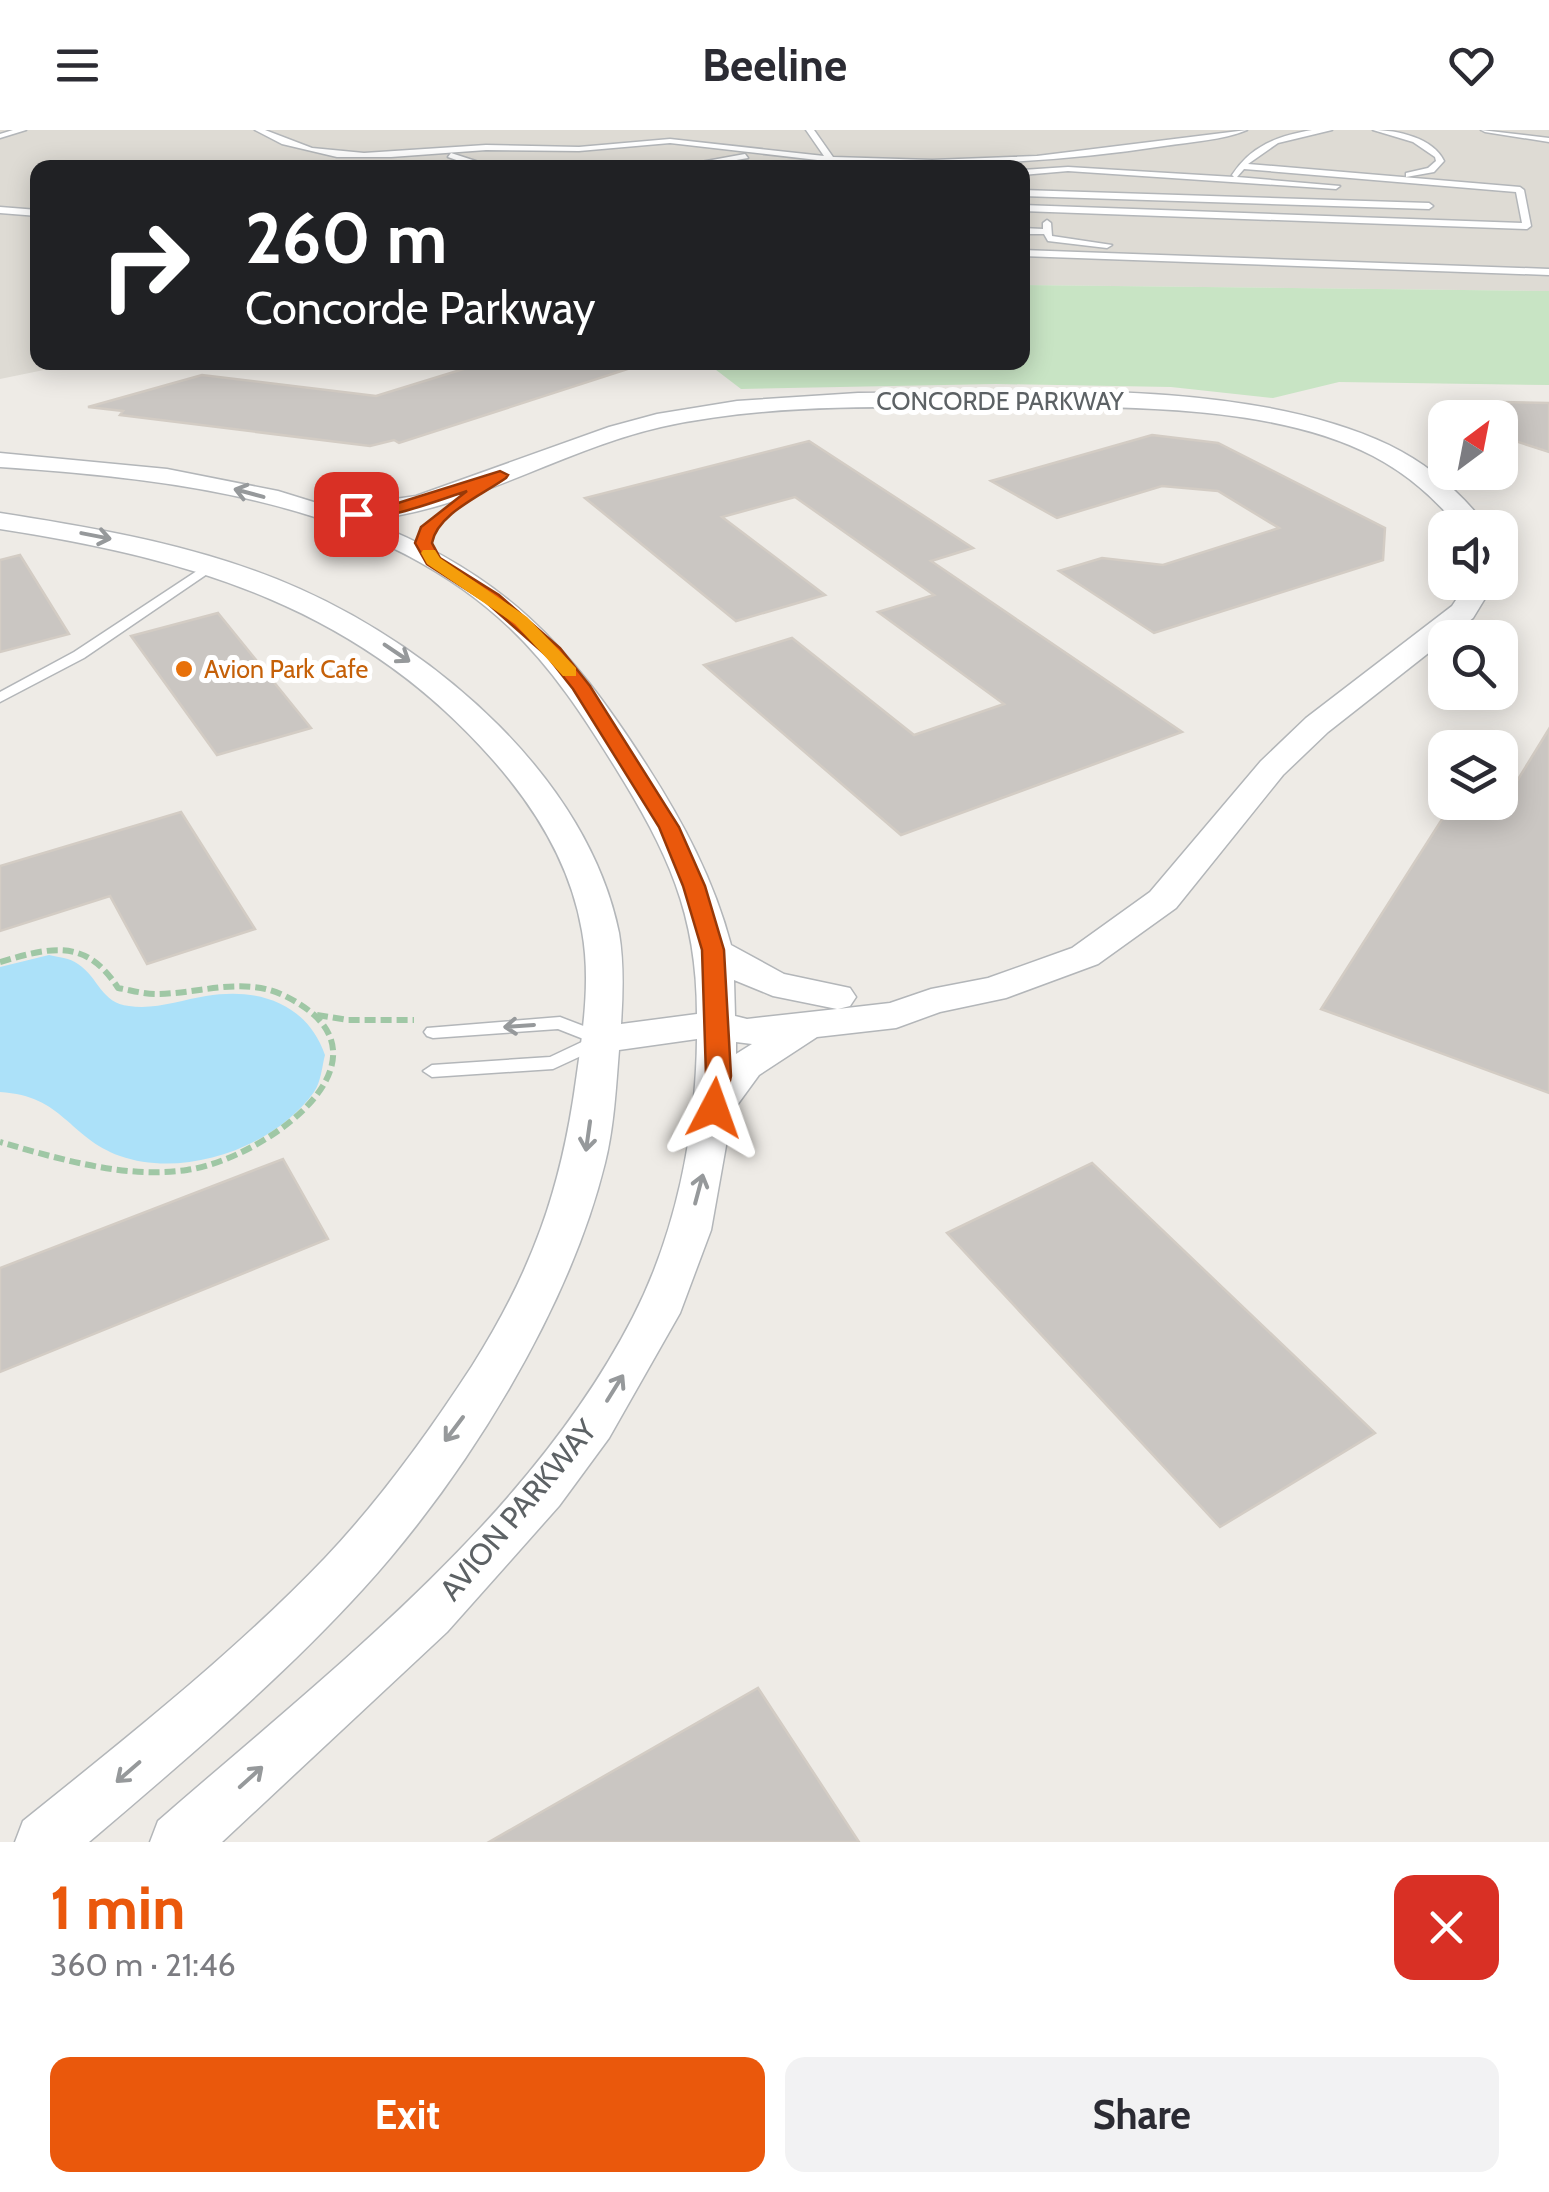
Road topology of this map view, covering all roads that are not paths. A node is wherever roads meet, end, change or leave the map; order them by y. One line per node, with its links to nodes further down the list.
1 (22, 130): 9 (lane)
2 (259, 130): 11 (lane)
3 (810, 130): 16 (lane)
4 (1328, 130): 18 (lane)
5 (1377, 130): 25 (lane)
6 (1485, 130): 10 (lane)
7 (1539, 130): 10 (lane)
8 (1246, 131): 17 (lane)
9 (0, 136)
10 (1549, 136)
11 (444, 151): 12 (lane); 13 (lane)
12 (776, 155): 14 (lane); 15 (lane)
13 (467, 160)
14 (736, 160)
15 (806, 160)
16 (828, 160)
17 (938, 160)
18 (1241, 166): 19 (lane); 23 (lane)
19 (1279, 170): 24 (lane); 25 (lane)
20 (1088, 175): 21 (lane); 23 (lane); 29 (lane)
21 (1030, 176)
22 (1030, 179): 28 (lane)
23 (1234, 180): 24 (lane); 30 (lane)
24 (1278, 182): 25 (lane); 32 (lane)
25 (1384, 184): 26 (lane); 33 (lane)
26 (1427, 187): 34 (lane); 41 (lane)
27 (1030, 193): 28 (lane)
28 (1040, 194): 29 (lane)
29 (1082, 195): 30 (lane)
30 (1222, 201): 31 (lane); 39 (lane)
31 (1257, 201): 32 (lane); 40 (lane)
32 (1279, 201): 33 (lane)
33 (1386, 204): 34 (lane); 40 (lane)
34 (1429, 206): 41 (lane)
35 (1030, 208): 36 (lane)
36 (1045, 209): 39 (lane); 43 (lane)
37 (0, 210): 38 (lane)
38 (30, 212)
39 (1214, 215): 40 (lane)
40 (1386, 221): 41 (lane)
41 (1431, 223)
42 (1030, 231): 43 (lane)
43 (1048, 232): 45 (lane)
44 (1030, 253): 45 (lane)
45 (1219, 260): 46 (lane)
46 (1549, 272)
47 (0, 460): 50 (street, AVION PARKWAY, one-way to 47)
48 (500, 475): 49 (street, CONCORDE PARKWAY); 50 (street, CONCORDE PARKWAY); 52 (street, CONCORDE PARKWAY)
49 (1460, 510)
50 (320, 514): 52 (street, AVION PARKWAY)
51 (0, 521): 53 (street, one-way to 53)
52 (433, 561): 56 (street, AVION PARKWAY)
53 (212, 565): 55 (lane); 60 (street, one-way to 60)
54 (1473, 600): 57 (street)
55 (0, 698)
56 (713, 950): 57 (street); 58 (street, AVION PARKWAY)
57 (829, 1009): 58 (street); 62 (street)
58 (716, 1024): 60 (street); 62 (street, AVION PARKWAY)
59 (431, 1026): 60 (lane, one-way to 59)
60 (602, 1040): 61 (lane); 63 (street, one-way to 63)
61 (432, 1071)
62 (714, 1108): 64 (street, AVION PARKWAY, one-way to 62)
63 (44, 1842)
64 (179, 1842)

